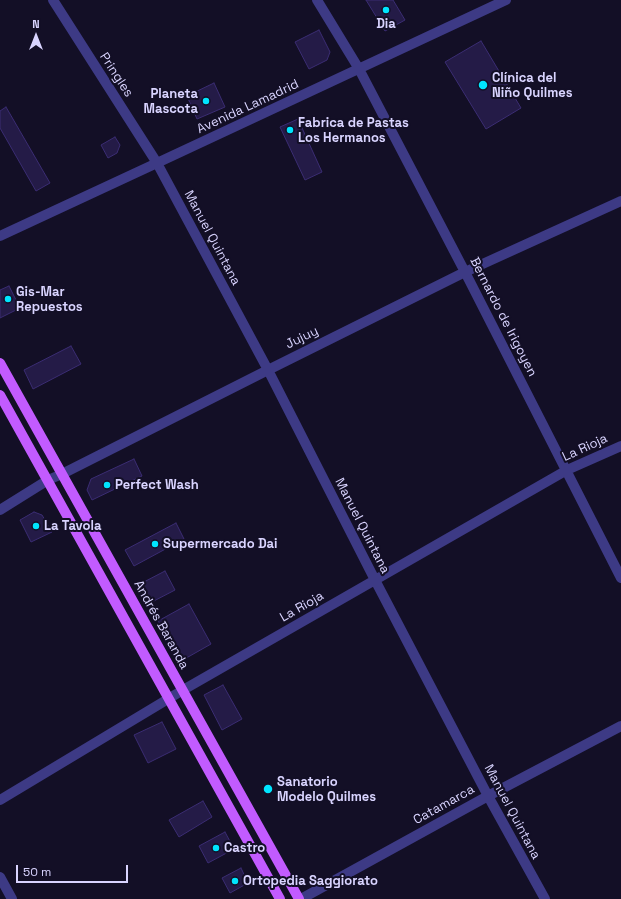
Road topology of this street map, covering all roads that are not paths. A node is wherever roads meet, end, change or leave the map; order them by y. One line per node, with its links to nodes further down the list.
1 (53, 0): 5 (street, Pringles)
2 (317, 0): 4 (street, Bernardo de Irigoyen)
3 (506, 0): 4 (street, Avenida Lamadrid)
4 (359, 69): 5 (street, Avenida Lamadrid); 8 (street, Bernardo de Irigoyen)
5 (157, 163): 7 (street, Avenida Lamadrid); 10 (street, Manuel Quintana)
6 (621, 201): 8 (street, Jujuy)
7 (0, 236)
8 (465, 272): 10 (street, Jujuy); 13 (street, Bernardo de Irigoyen)
9 (0, 363): 14 (main road, Andrés Baranda)
10 (268, 370): 14 (street, Jujuy); 18 (street, Manuel Quintana)
11 (0, 395): 15 (main road)
12 (621, 446): 13 (street, La Rioja)
13 (567, 470): 17 (street, Bernardo de Irigoyen); 18 (street, La Rioja)
14 (62, 474): 15 (street, Jujuy); 19 (main road, Andrés Baranda)
15 (48, 480): 16 (street, Jujuy); 20 (main road)
16 (0, 510)
17 (621, 578)
18 (375, 580): 19 (street, La Rioja); 22 (street, Manuel Quintana)
19 (183, 690): 20 (street, La Rioja); 27 (main road, Andrés Baranda)
20 (169, 699): 23 (street, La Rioja); 26 (main road)
21 (621, 726): 22 (street, Catamarca)
22 (488, 796): 27 (street, Catamarca); 28 (street, Manuel Quintana)
23 (0, 800)
24 (0, 877): 25 (street)
25 (12, 899)
26 (280, 899)
27 (300, 899)
28 (545, 899)

